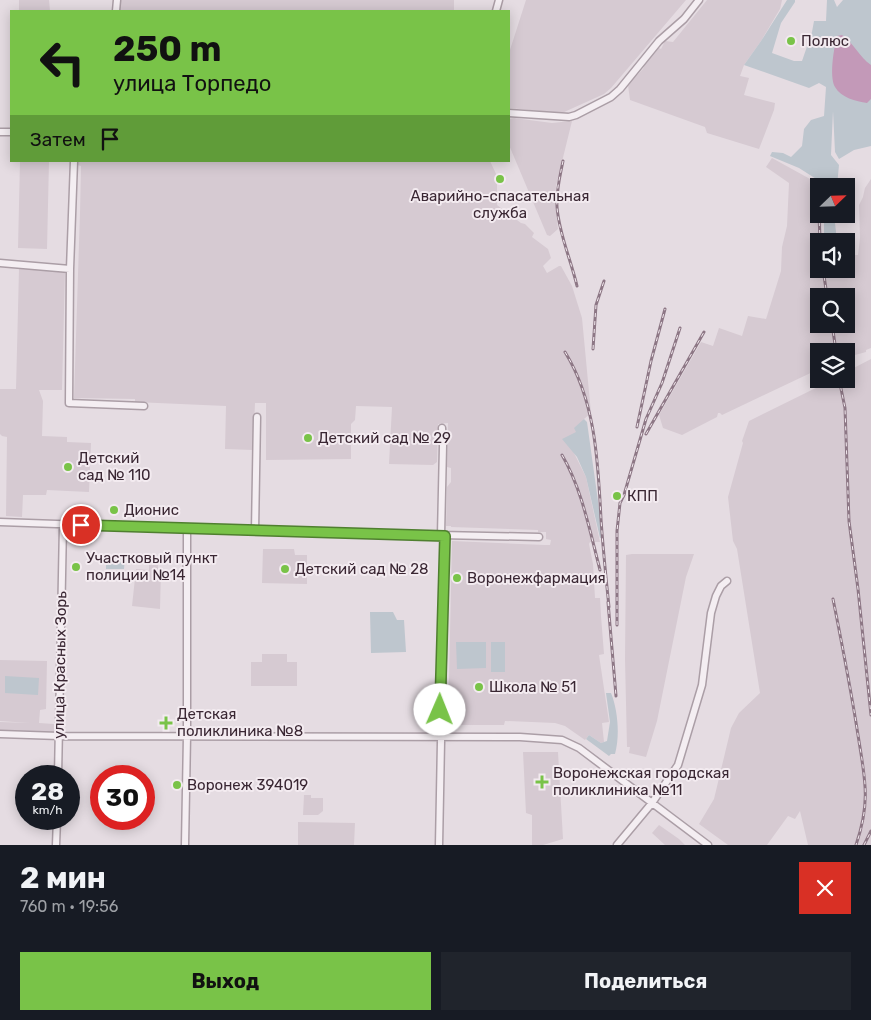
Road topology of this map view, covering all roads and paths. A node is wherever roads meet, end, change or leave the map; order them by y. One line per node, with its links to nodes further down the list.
1 (699, 0): 2 (street)
2 (510, 113)
3 (74, 162): 5 (street)
4 (0, 263): 5 (street)
5 (70, 269): 6 (street)
6 (144, 406)
7 (257, 417): 12 (street)
8 (442, 428): 13 (street)
9 (0, 522): 10 (street)
10 (63, 525): 11 (street); 17 (street, улица Красных Зорь)
11 (187, 529): 12 (street); 18 (street)
12 (255, 531): 13 (street)
13 (443, 536): 14 (street); 19 (street)
14 (540, 537)
15 (727, 581): 21 (street)
16 (0, 734): 17 (street)
17 (59, 736): 18 (street); 20 (street, улица Красных Зорь)
18 (187, 736): 19 (street); 24 (street)
19 (441, 738): 21 (street); 25 (street)
20 (58, 765)
21 (652, 803): 26 (street); 27 (street)
22 (57, 830): 23 (street)
23 (56, 845)
24 (185, 845)
25 (439, 845)
26 (617, 845)
27 (708, 845)

